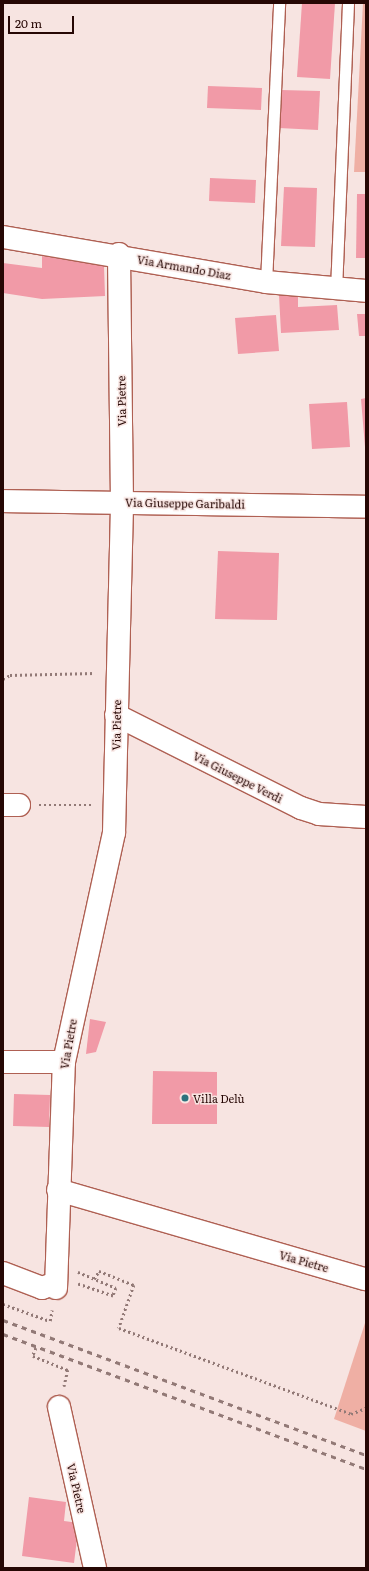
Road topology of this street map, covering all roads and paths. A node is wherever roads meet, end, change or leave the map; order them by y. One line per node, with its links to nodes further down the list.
1 (279, 3): 5 (lane)
2 (348, 3): 6 (lane)
3 (3, 237): 4 (street, Via Armando Diaz)
4 (119, 254): 5 (street, Via Armando Diaz); 9 (street, Via Pietre)
5 (266, 282): 6 (street, Via Armando Diaz)
6 (336, 290): 7 (street, Via Armando Diaz)
7 (366, 291)
8 (3, 501): 9 (street, Via Giuseppe Garibaldi)
9 (122, 502): 10 (street, Via Giuseppe Garibaldi); 11 (street, Via Pietre)
10 (366, 507)
11 (117, 673): 12 (path); 13 (street, Via Pietre)
12 (3, 679)
13 (116, 715): 15 (street, Via Pietre); 16 (street, Via Giuseppe Verdi)
14 (11, 805): 15 (path)
15 (115, 805): 18 (street, Via Pietre)
16 (366, 817)
17 (3, 1062): 18 (street)
18 (64, 1062): 19 (street, Via Pietre)
19 (58, 1190): 22 (street, Via Pietre); 23 (street, Via Pietre)
20 (3, 1273): 23 (street)
21 (94, 1279): 23 (path); 23 (path); 26 (path)
22 (365, 1279)
23 (61, 1280)
24 (36, 1348): 25 (path)
25 (59, 1407): 27 (street, Via Pietre)
26 (366, 1408)
27 (95, 1568)

